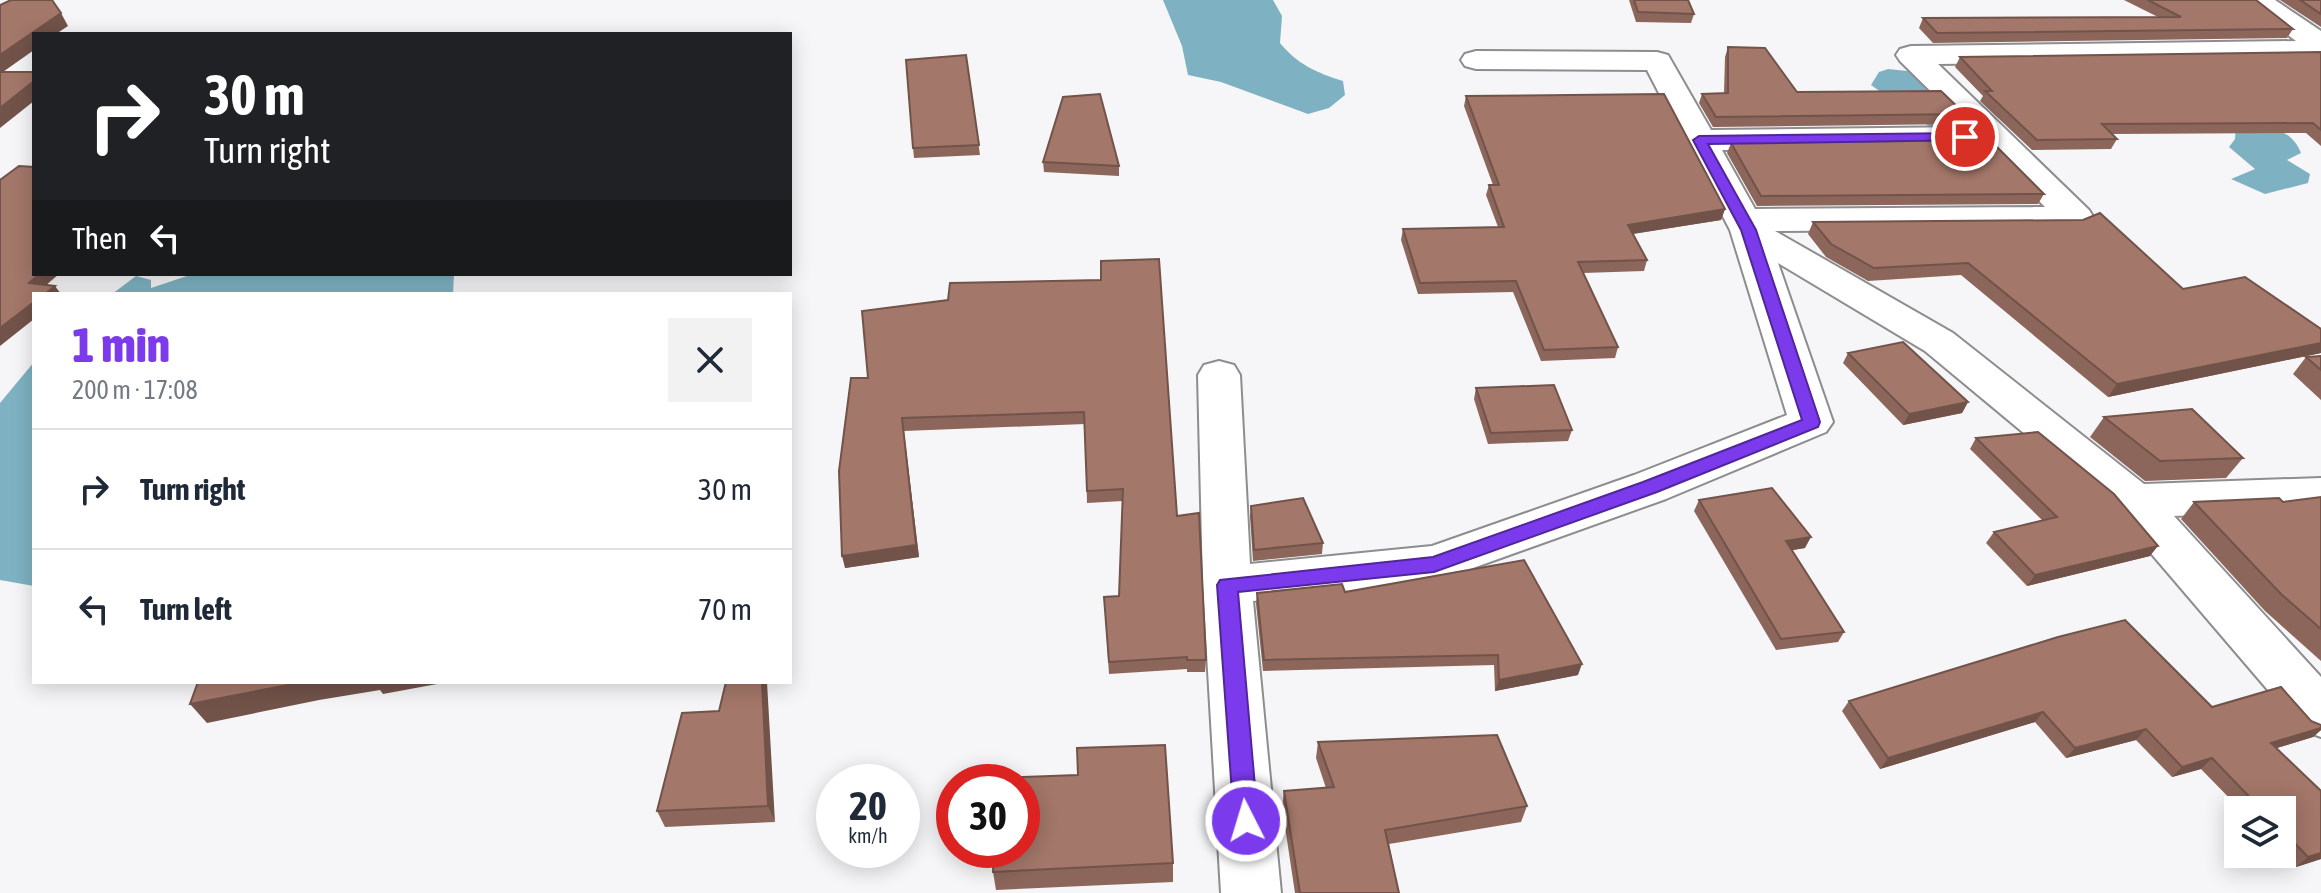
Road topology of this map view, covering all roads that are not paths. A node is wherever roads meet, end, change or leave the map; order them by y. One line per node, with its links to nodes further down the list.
1 (2256, 0): 2 (street)
2 (2321, 47): 4 (street)
3 (1476, 60): 5 (street)
4 (1995, 137): 5 (street); 6 (street)
5 (1699, 140): 6 (street)
6 (1746, 225): 9 (street); 10 (street)
7 (1219, 375): 10 (street)
8 (2321, 494): 9 (street)
9 (2132, 501): 11 (street)
10 (1227, 585): 12 (street)
11 (2321, 714)
12 (1251, 893)

